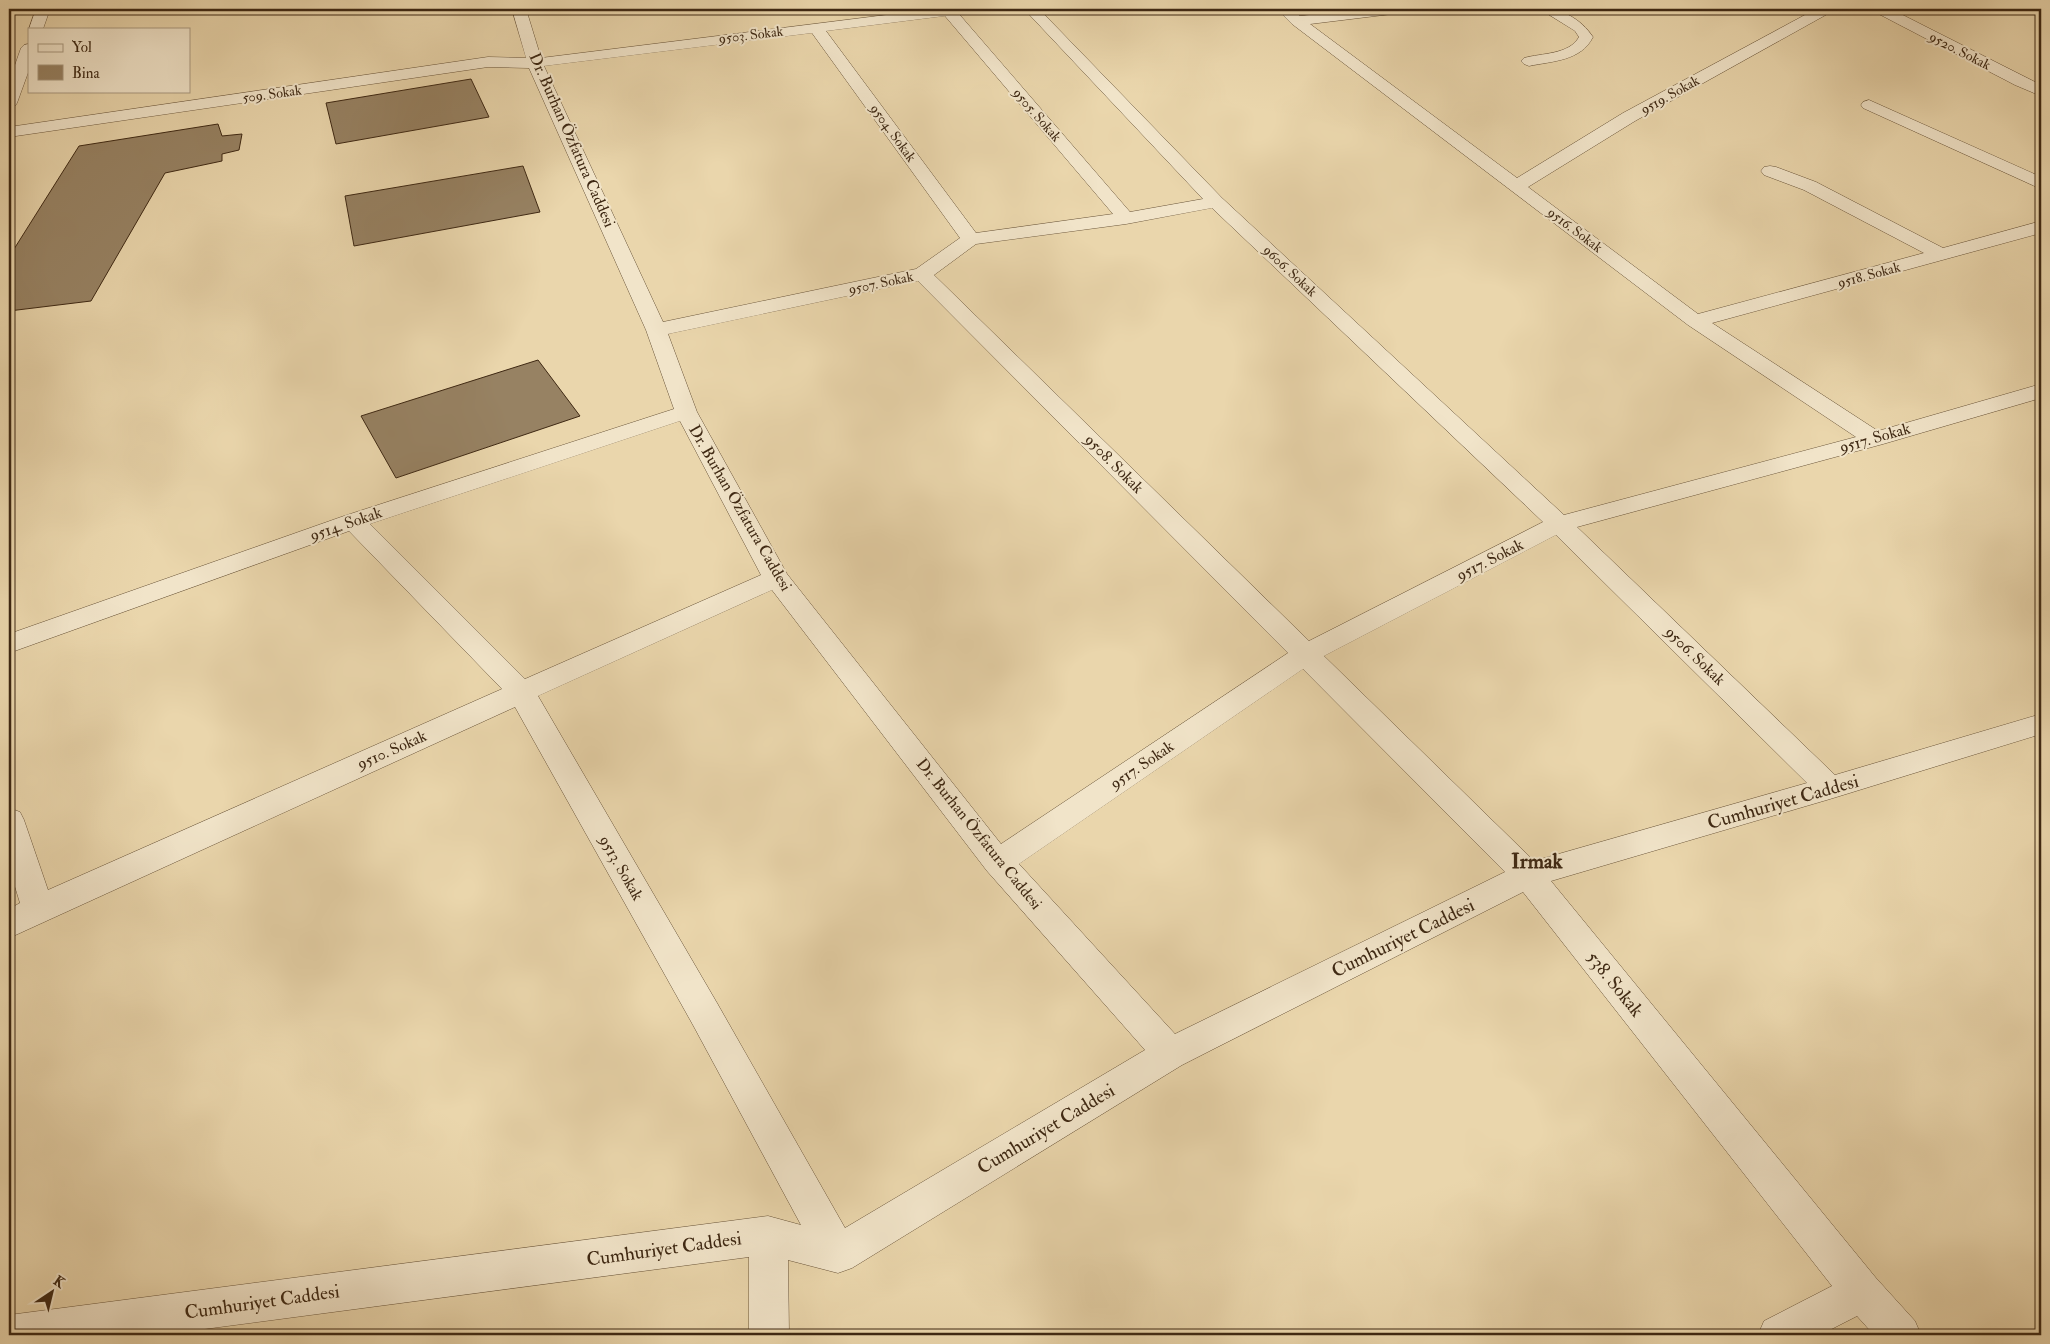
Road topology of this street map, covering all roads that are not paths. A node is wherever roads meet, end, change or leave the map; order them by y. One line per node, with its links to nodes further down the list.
1 (43, 9): 12 (street)
2 (520, 9): 15 (street, Dr. Burhan Özfatura Caddesi)
3 (967, 9): 9 (street, 9503. Sokak)
4 (1031, 9): 23 (street, 9606. Sokak)
5 (1400, 9): 10 (street)
6 (1547, 9): 14 (street)
7 (1826, 9): 22 (street, 9519. Sokak)
8 (1880, 9): 16 (street, 9520. Sokak)
9 (948, 11): 11 (street, 9503. Sokak); 24 (street, 9505. Sokak)
10 (1291, 15): 22 (street, 9516. Sokak)
11 (815, 27): 15 (street, 9503. Sokak); 26 (street, 9504. Sokak)
12 (36, 28)
13 (28, 51): 17 (street)
14 (1529, 61)
15 (535, 62): 19 (street, 509. Sokak); 30 (street, Dr. Burhan Özfatura Caddesi)
16 (2041, 91)
17 (9, 103)
18 (1869, 106): 21 (street)
19 (9, 132)
20 (1770, 171): 27 (street)
21 (2041, 184)
22 (1517, 186): 29 (street, 9516. Sokak)
23 (1216, 202): 24 (street, 9507. Sokak); 35 (street, 9606. Sokak)
24 (1126, 218): 26 (street, 9507. Sokak)
25 (2041, 227): 27 (street, 9518. Sokak)
26 (971, 239): 28 (street, 9507. Sokak)
27 (1943, 256): 29 (street, 9518. Sokak)
28 (922, 274): 30 (street, 9507. Sokak); 38 (street, 9508. Sokak)
29 (1696, 321): 33 (street, 9516. Sokak)
30 (656, 330): 32 (street, Dr. Burhan Özfatura Caddesi)
31 (2041, 391): 33 (street, 9517. Sokak)
32 (686, 412): 34 (street, 9514. Sokak); 36 (street, Dr. Burhan Özfatura Caddesi)
33 (1875, 439): 35 (street, 9517. Sokak)
34 (353, 521): 37 (street, 9514. Sokak); 39 (street, 9513. Sokak)
35 (1559, 524): 38 (street, 9517. Sokak); 41 (street, 9506. Sokak)
36 (776, 578): 39 (street, 9510. Sokak); 43 (street, Dr. Burhan Özfatura Caddesi)
37 (9, 644)
38 (1306, 654): 43 (street, 9517. Sokak); 44 (street, 538. Sokak)
39 (521, 692): 45 (street, 9510. Sokak); 49 (street, 9513. Sokak)
40 (2041, 724): 41 (street, Cumhuriyet Caddesi)
41 (1830, 788): 44 (street, Cumhuriyet Caddesi)
42 (9, 820): 45 (street)
43 (998, 862): 47 (street, Dr. Burhan Özfatura Caddesi)
44 (1528, 875): 47 (street, Cumhuriyet Caddesi); 50 (street, 538. Sokak)
45 (38, 909): 46 (street, 9510. Sokak)
46 (9, 925)
47 (1170, 1054): 49 (street, Cumhuriyet Caddesi)
48 (768, 1235): 49 (street, Cumhuriyet Caddesi); 51 (street, Cumhuriyet Caddesi); 52 (street)
49 (838, 1254)
50 (1862, 1292): 53 (street); 54 (street, 538. Sokak)
51 (10, 1335)
52 (769, 1335)
53 (1778, 1335)
54 (1901, 1335)

